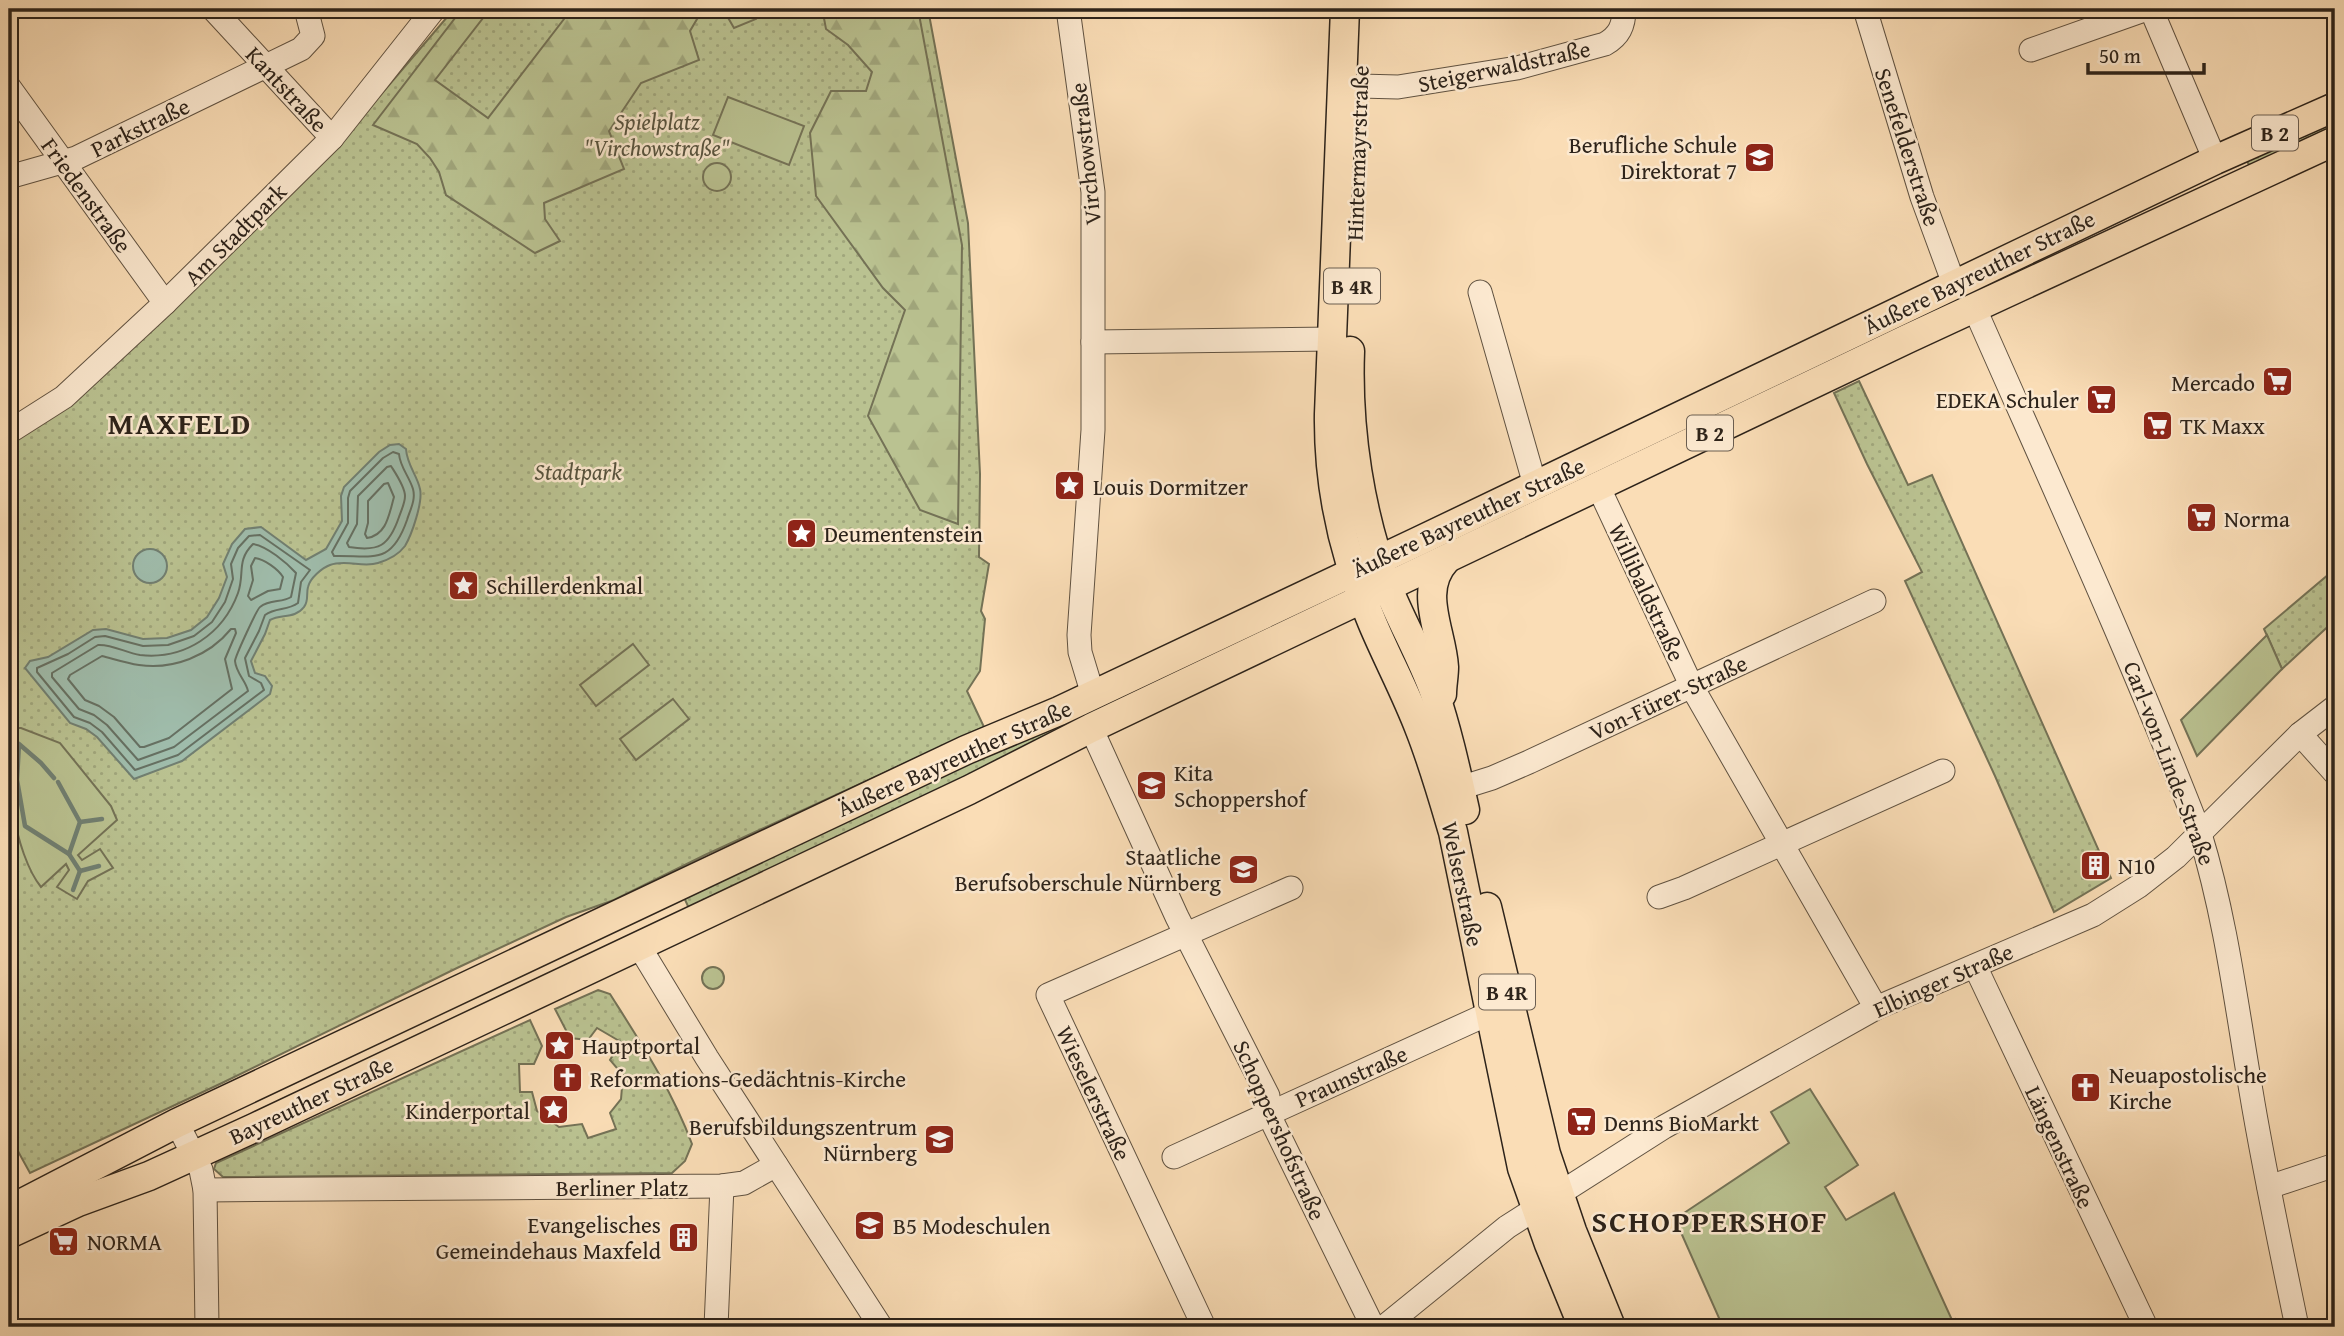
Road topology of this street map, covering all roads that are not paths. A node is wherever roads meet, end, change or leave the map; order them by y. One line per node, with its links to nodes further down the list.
1 (213, 9): 11 (street, Kantstraße)
2 (306, 9): 11 (street, Parkstraße)
3 (434, 9): 15 (street, Am Stadtpark)
4 (1068, 9): 25 (street, Virchowstraße)
5 (1345, 9): 24 (main road, Hintermayrstraße / B 4R)
6 (1363, 9): 12 (main road, Hintermayrstraße / B 4R)
7 (1624, 9): 12 (street, Steigerwaldstraße)
8 (1865, 9): 20 (street, Senefelderstraße)
9 (2149, 9): 10 (street); 17 (street)
10 (2031, 50)
11 (266, 66): 15 (street, Kantstraße); 18 (street, Parkstraße)
12 (1360, 86): 32 (main road, Hintermayrstraße / B 4R)
13 (9, 87): 18 (street, Friedenstraße)
14 (2335, 107): 17 (main road, Äußere Bayreuther Straße / B 2)
15 (332, 138): 22 (street, Am Stadtpark)
16 (2335, 141): 23 (main road, Äußere Bayreuther Straße / B 2)
17 (2215, 160): 20 (main road, Äußere Bayreuther Straße / B 2)
18 (61, 161): 19 (street, Parkstraße); 22 (street, Friedenstraße)
19 (9, 177)
20 (1954, 284): 26 (main road, Äußere Bayreuther Straße / B 2)
21 (1480, 292): 29 (street)
22 (165, 303): 27 (street, Am Stadtpark)
23 (1974, 307): 28 (main road, Äußere Bayreuther Straße / B 2); 44 (street, Carl-von-Linde-Straße)
24 (1333, 339): 25 (street); 33 (main road, Hintermayrstraße / B 4R)
25 (1093, 342): 36 (street, Virchowstraße)
26 (1675, 418): 28 (main road); 29 (main road, Äußere Bayreuther Straße / B 2)
27 (9, 432)
28 (1682, 446): 30 (main road, Äußere Bayreuther Straße / B 2)
29 (1535, 485): 32 (main road, Äußere Bayreuther Straße / B 2)
30 (1598, 486): 31 (main road, Äußere Bayreuther Straße / B 2); 35 (street, Willibaldstraße)
31 (1446, 560): 32 (main road, Äußere Bayreuther Straße / B 2); 38 (main road)
32 (1383, 573): 33 (main road, Äußere Bayreuther Straße / B 2); 38 (main road, Welserstraße / B 4R)
33 (1357, 585): 36 (main road, Äußere Bayreuther Straße); 39 (main road, Äußere Bayreuther Straße); 54 (main road, Welserstraße / B 4R)
34 (1874, 601): 35 (street, Von-Fürer-Straße)
35 (1692, 687): 43 (street, Von-Fürer-Straße); 45 (street, Willibaldstraße)
36 (1093, 695): 48 (main road, Äußere Bayreuther Straße)
37 (2335, 707): 40 (street, Elbinger Straße)
38 (1441, 711): 43 (main road, Welserstraße / B 4R)
39 (1091, 728): 49 (street, Schoppershofstraße); 50 (main road, Äußere Bayreuther Straße)
40 (2300, 734): 42 (street); 44 (street, Elbinger Straße)
41 (1943, 771): 45 (street)
42 (2335, 773)
43 (1460, 788): 64 (main road, Welserstraße / B 4R)
44 (2200, 834): 52 (street, Elbinger Straße); 62 (street, Carl-von-Linde-Straße)
45 (1781, 844): 47 (street); 53 (street, Willibaldstraße)
46 (1292, 888): 49 (street)
47 (1659, 897)
48 (609, 919): 50 (main road); 56 (main road, Bayreuther Straße)
49 (1187, 933): 55 (street, Schoppershofstraße); 70 (street, Wieselerstraße)
50 (639, 946): 51 (main road, Äußere Bayreuther Straße); 59 (street)
51 (610, 959): 57 (main road, Bayreuther Straße)
52 (1975, 966): 53 (street, Elbinger Straße); 75 (street, Längenstraße)
53 (1876, 1008): 64 (street, Elbinger Straße)
54 (1490, 1013): 55 (street, Praunstraße); 64 (main road, Welserstraße / B 4R)
55 (1268, 1113): 58 (street, Praunstraße); 71 (street, Schoppershofstraße)
56 (177, 1123): 57 (street); 65 (main road, Bayreuther Straße)
57 (194, 1155): 63 (street); 66 (main road, Bayreuther Straße)
58 (1174, 1157)
59 (776, 1165): 61 (street, Berliner Platz); 69 (street)
60 (2335, 1165): 62 (street)
61 (722, 1186): 63 (street, Berliner Platz); 68 (street)
62 (2269, 1187): 76 (street, Carl-von-Linde-Straße)
63 (205, 1190): 67 (street)
64 (1547, 1202): 72 (street, Elbinger Straße); 73 (main road, Welserstraße / B 4R); 74 (main road, Welserstraße / B 4R)
65 (9, 1210)
66 (9, 1234)
67 (207, 1327)
68 (716, 1327)
69 (881, 1327)
70 (1205, 1327)
71 (1373, 1327)
72 (1384, 1327)
73 (1583, 1327)
74 (1611, 1327)
75 (2146, 1327)
76 (2297, 1327)

